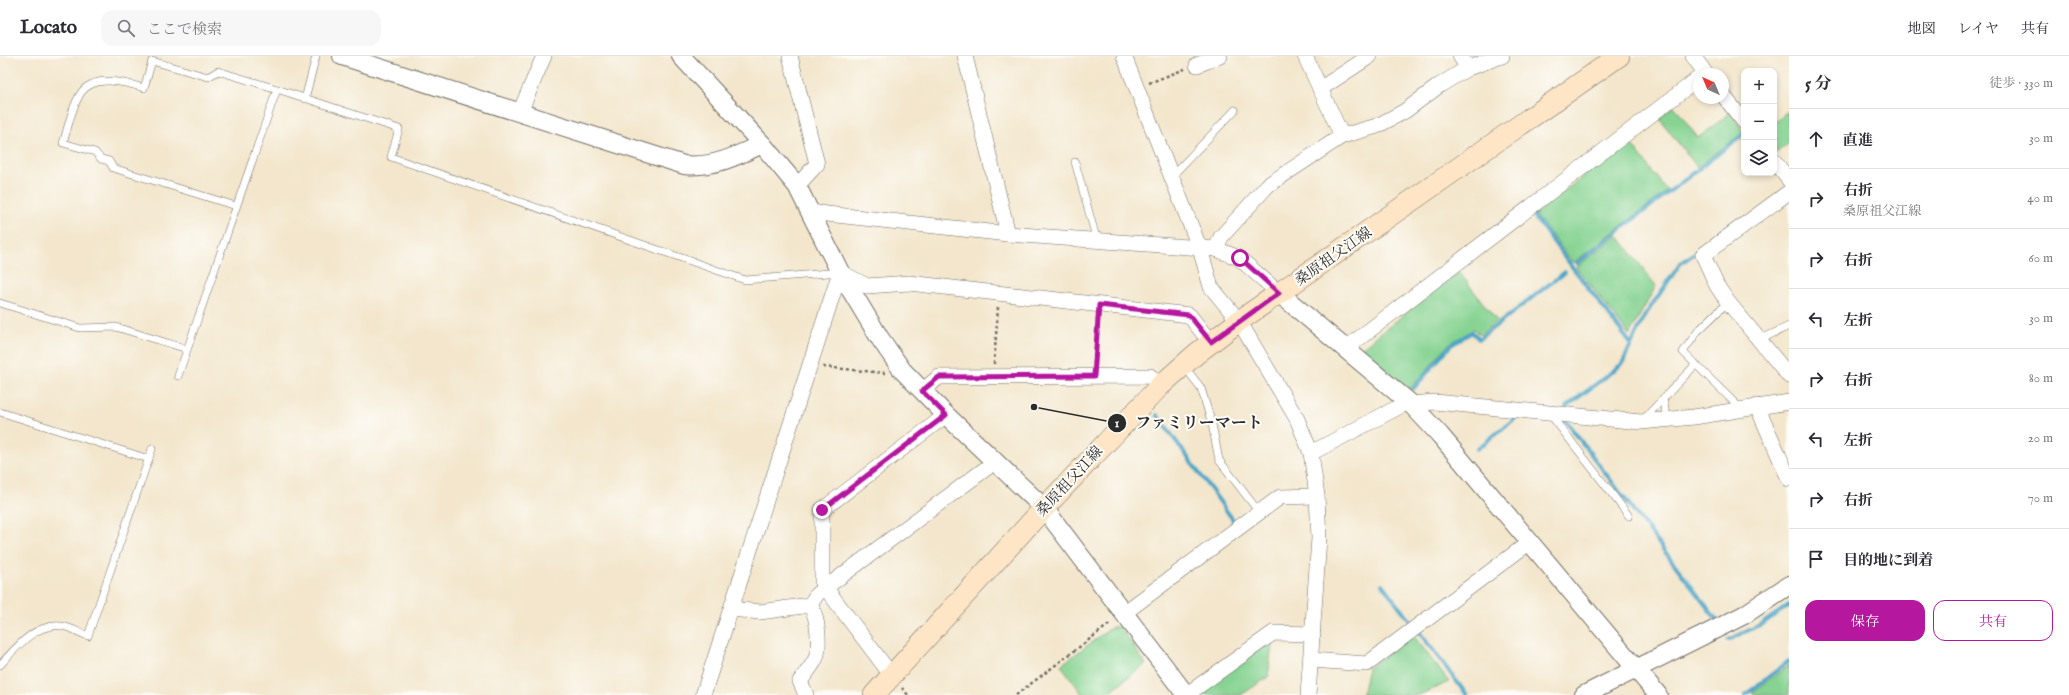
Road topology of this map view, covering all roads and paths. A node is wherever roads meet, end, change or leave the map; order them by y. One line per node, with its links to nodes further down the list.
1 (316, 56): 21 (lane)
2 (342, 56): 24 (street)
3 (544, 56): 24 (street)
4 (681, 56): 27 (street)
5 (790, 56): 32 (street)
6 (965, 56): 36 (street)
7 (1124, 56): 18 (street)
8 (1220, 56): 15 (street)
9 (1305, 56): 19 (street)
10 (1370, 56): 19 (street)
11 (1502, 56): 14 (street)
12 (1619, 56): 42 (main road, 桑原祖父江線)
13 (1693, 56): 16 (street)
14 (1464, 62): 26 (street)
15 (1197, 65): 18 (path)
16 (1700, 68)
17 (1693, 83): 51 (street)
18 (1137, 88): 30 (street)
19 (1320, 89): 26 (street)
20 (276, 90): 21 (lane); 34 (lane); 34 (lane)
21 (305, 99): 40 (lane)
22 (1729, 103): 25 (street)
23 (1235, 110): 30 (lane)
24 (520, 112): 27 (street)
25 (1741, 118)
26 (1342, 136): 39 (street)
27 (762, 144): 32 (street)
28 (1075, 162): 37 (lane)
29 (1777, 165): 31 (street)
30 (1172, 176): 38 (street)
31 (1789, 180)
32 (797, 186): 35 (street)
33 (1789, 192): 43 (street)
34 (236, 206): 50 (lane)
35 (809, 212): 36 (street); 40 (street)
36 (1008, 234): 37 (street)
37 (1097, 241): 38 (street)
38 (1200, 249): 39 (street); 46 (street)
39 (1216, 249): 42 (street)
40 (840, 272): 41 (street); 53 (street); 55 (street)
41 (999, 293): 45 (street); 59 (path)
42 (1279, 293): 46 (main road, 桑原祖父江線); 51 (street)
43 (1728, 302): 48 (street); 52 (lane)
44 (0, 303): 50 (lane)
45 (1099, 305): 49 (street); 57 (path)
46 (1239, 321): 49 (main road, 桑原祖父江線); 73 (street)
47 (1789, 326): 48 (lane)
48 (1759, 340): 58 (street)
49 (1211, 342): 54 (main road, 桑原祖父江線)
50 (187, 349): 56 (lane)
51 (1345, 349): 64 (street)
52 (1696, 364): 62 (lane); 66 (lane)
53 (810, 365): 55 (path); 85 (street)
54 (1183, 365): 60 (main road, 桑原祖父江線); 79 (lane)
55 (902, 370): 61 (street)
56 (178, 376)
57 (1094, 376): 59 (street); 60 (street)
58 (1789, 376)
59 (993, 377): 61 (street)
60 (1160, 386): 78 (main road, 桑原祖父江線)
61 (922, 391): 69 (street)
62 (1663, 399): 70 (lane); 71 (lane)
63 (1789, 402): 65 (street)
64 (1410, 403): 68 (street); 73 (street); 81 (street)
65 (1758, 406): 66 (street); 76 (street)
66 (1741, 409): 70 (street)
67 (0, 412): 74 (lane)
68 (1550, 414): 71 (street); 80 (lane)
69 (946, 415): 75 (street); 83 (street)
70 (1667, 419): 71 (street)
71 (1641, 422)
72 (152, 449): 74 (lane)
73 (1311, 453): 77 (street)
74 (149, 459): 89 (lane)
75 (996, 461): 78 (street); 83 (street)
76 (1789, 479)
77 (1317, 496): 79 (street); 87 (street)
78 (1044, 508): 86 (street); 91 (main road, 桑原祖父江線)
79 (1259, 512): 86 (street)
80 (1629, 516)
81 (1530, 542): 88 (street); 90 (street)
82 (1789, 585): 90 (street)
83 (825, 588): 84 (street); 91 (street)
84 (810, 605): 85 (street); 93 (street)
85 (731, 609): 92 (street)
86 (1124, 613): 95 (path); 96 (street)
87 (1313, 634): 88 (street); 96 (street)
88 (1311, 660): 97 (street)
89 (0, 665)
90 (1637, 669): 98 (street); 99 (street)
91 (892, 676): 94 (main road, 桑原祖父江線)
92 (703, 695)
93 (806, 695)
94 (874, 695)
95 (1016, 695)
96 (1186, 695)
97 (1308, 695)
98 (1584, 695)
99 (1658, 695)

